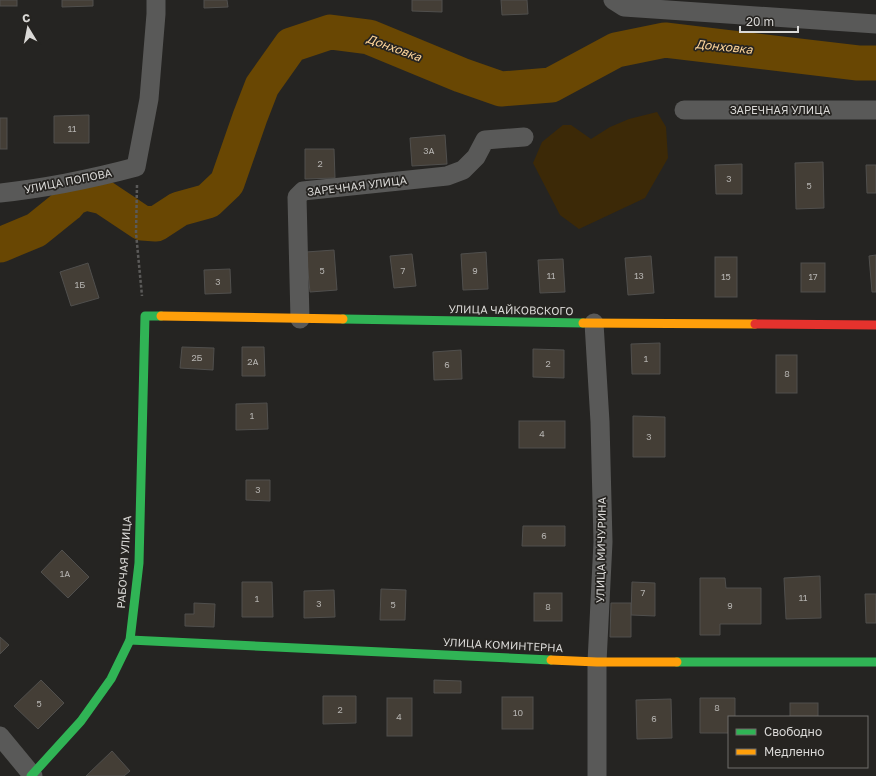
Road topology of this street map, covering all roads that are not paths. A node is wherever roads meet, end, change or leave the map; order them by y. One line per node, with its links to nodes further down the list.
1 (156, 0): 7 (street, УЛИЦА ПОПОВА)
2 (613, 0): 3 (street)
3 (876, 24)
4 (684, 110): 5 (street, ЗАРЕЧНАЯ УЛИЦА)
5 (876, 110)
6 (524, 137): 9 (street, ЗАРЕЧНАЯ УЛИЦА)
7 (0, 193)
8 (145, 316): 9 (street, УЛИЦА ЧАЙКОВСКОГО); 12 (street, РАБОЧАЯ УЛИЦА)
9 (300, 319): 10 (street, УЛИЦА ЧАЙКОВСКОГО)
10 (594, 323): 11 (street, УЛИЦА ЧАЙКОВСКОГО); 13 (street, УЛИЦА МИЧУРИНА)
11 (876, 325)
12 (130, 640): 13 (street, УЛИЦА КОМИНТЕРНА); 16 (street, РАБОЧАЯ УЛИЦА)
13 (597, 662): 14 (street, УЛИЦА КОМИНТЕРНА); 17 (street, УЛИЦА МИЧУРИНА)
14 (876, 662)
15 (0, 736): 16 (street)
16 (32, 776)
17 (597, 776)

